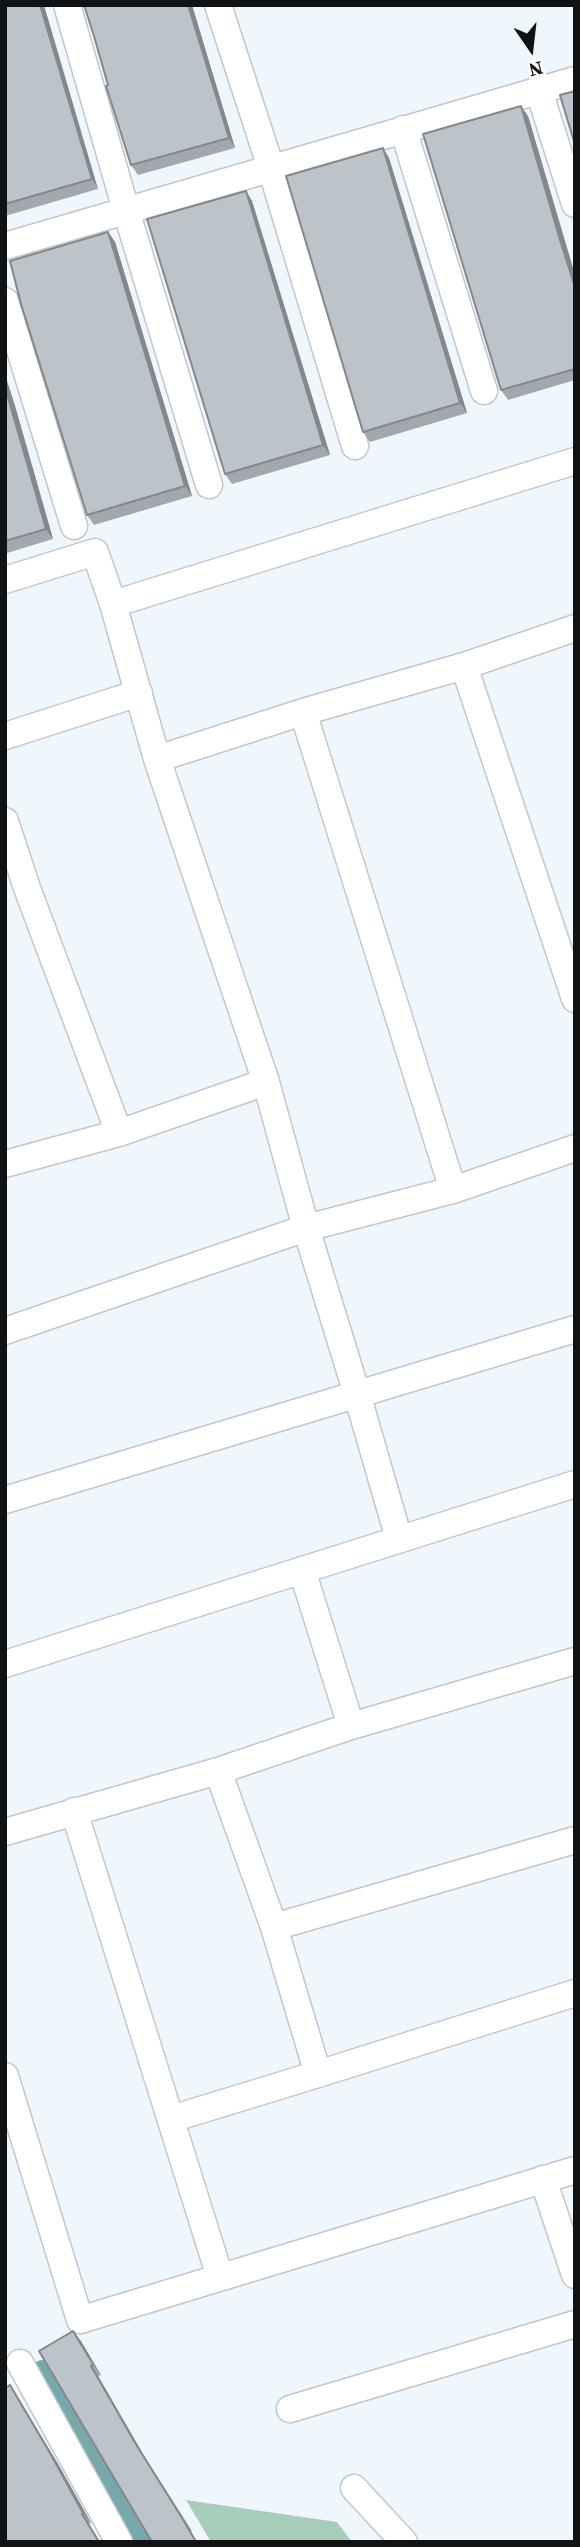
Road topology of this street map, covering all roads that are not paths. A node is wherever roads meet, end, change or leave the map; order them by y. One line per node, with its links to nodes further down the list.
1 (67, 5): 8 (street)
2 (218, 5): 6 (street)
3 (575, 80): 4 (street)
4 (538, 91): 5 (street); 7 (street)
5 (403, 129): 6 (street); 11 (street)
6 (271, 168): 8 (street); 12 (street)
7 (575, 204)
8 (126, 210): 9 (street); 14 (street)
9 (5, 246)
10 (5, 301): 15 (street)
11 (484, 391)
12 (355, 446)
13 (575, 461): 17 (street)
14 (209, 485)
15 (74, 526)
16 (5, 580): 17 (street)
17 (113, 604): 20 (street)
18 (575, 628): 19 (street)
19 (464, 666): 21 (street); 26 (street)
20 (139, 693): 22 (street); 23 (street)
21 (303, 712): 23 (street); 31 (street)
22 (5, 736)
23 (157, 759): 27 (street)
24 (5, 821): 25 (street)
25 (16, 891): 28 (street)
26 (575, 999)
27 (266, 1082): 28 (street); 32 (street)
28 (118, 1133): 30 (street)
29 (575, 1148): 31 (street)
30 (5, 1164)
31 (453, 1189): 32 (street)
32 (306, 1228): 34 (street); 35 (street)
33 (575, 1329): 35 (street)
34 (5, 1331)
35 (358, 1394): 37 (street); 38 (street)
36 (575, 1484): 38 (street)
37 (5, 1500)
38 (399, 1539): 39 (street)
39 (302, 1570): 41 (street); 42 (street)
40 (575, 1661): 42 (street)
41 (5, 1664)
42 (351, 1726): 43 (street)
43 (218, 1771): 44 (street); 47 (street)
44 (74, 1811): 45 (street); 51 (street)
45 (5, 1832)
46 (575, 1840): 47 (street)
47 (274, 1927): 49 (street)
48 (575, 1993): 49 (street)
49 (318, 2074): 51 (street)
50 (5, 2076): 55 (street)
51 (171, 2119): 55 (street)
52 (575, 2170): 53 (street)
53 (543, 2179): 54 (street); 55 (street)
54 (575, 2275)
55 (220, 2277)
56 (575, 2324): 58 (street)
57 (20, 2363): 60 (street)
58 (290, 2409)
59 (354, 2488): 61 (street)
60 (119, 2542)
61 (404, 2542)

